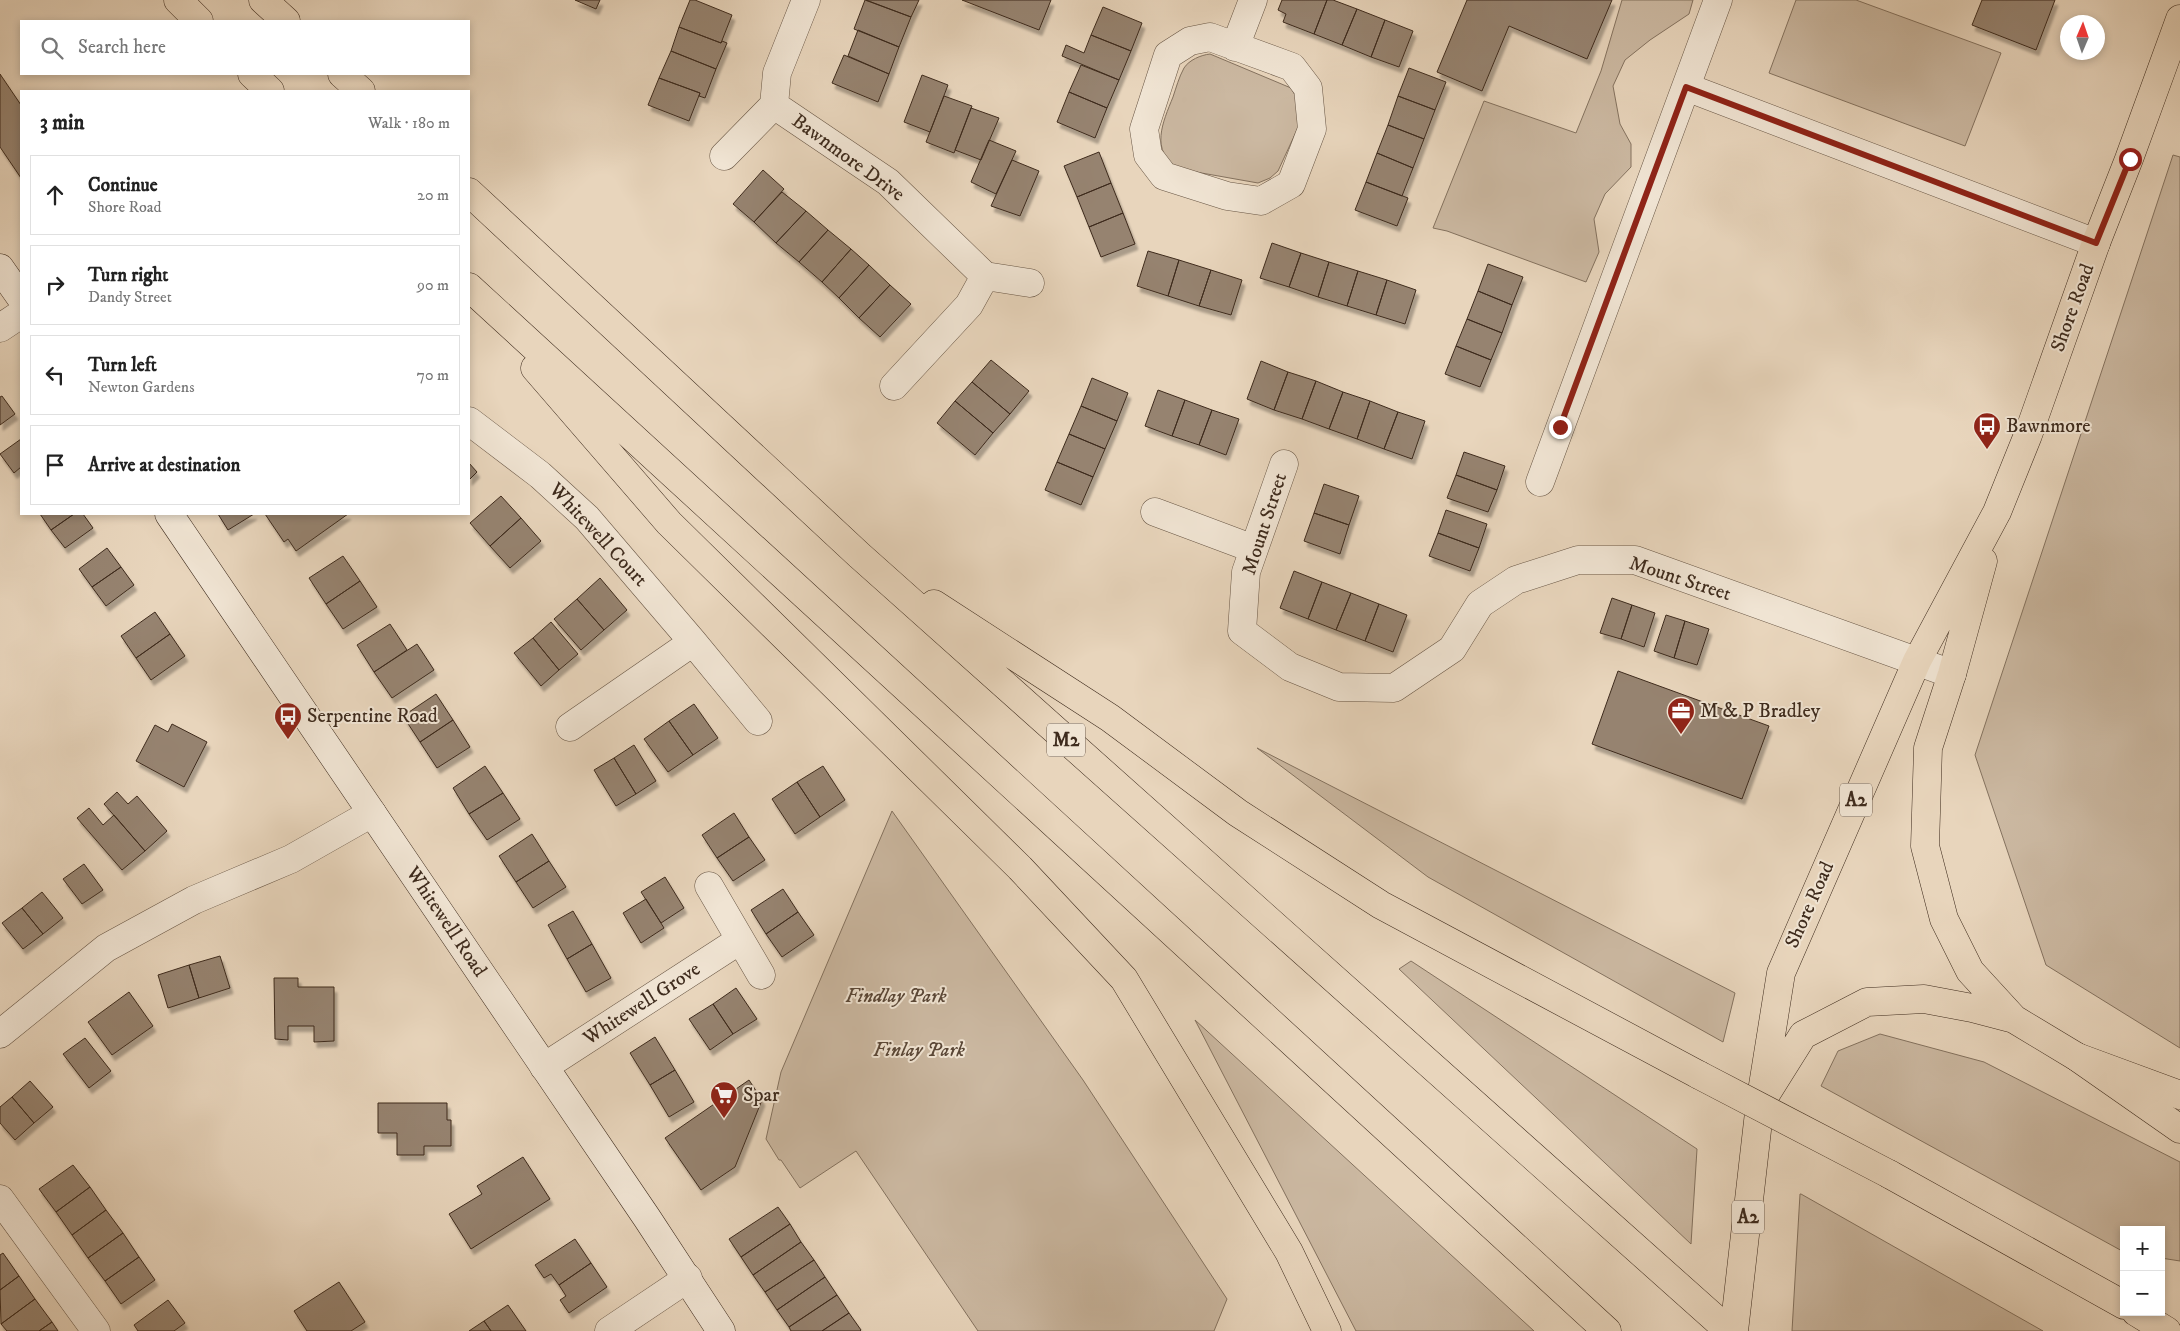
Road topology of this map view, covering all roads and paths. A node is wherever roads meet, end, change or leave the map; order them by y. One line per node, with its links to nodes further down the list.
1 (178, 0): 7 (main road)
2 (263, 0): 8 (main road)
3 (806, 0): 15 (street, Bawnmore Drive)
4 (1252, 0): 9 (street)
5 (1718, 0): 12 (street)
6 (2180, 19): 18 (main road, Shore Road / A2)
7 (198, 20)
8 (285, 20)
9 (1234, 47): 9 (street)
10 (253, 75): 13 (main road)
11 (343, 75): 14 (main road)
12 (1686, 87): 18 (street); 30 (street)
13 (269, 90)
14 (360, 90)
15 (774, 105): 16 (street, Bawnmore Drive); 20 (street, Bawnmore Drive)
16 (724, 156)
17 (470, 193): 35 (main road, M2)
18 (2096, 243): 32 (main road, Shore Road / A2)
19 (0, 268): 24 (street)
20 (985, 276): 21 (street); 27 (street)
21 (1030, 283)
22 (470, 288): 60 (main road)
23 (470, 292): 59 (main road)
24 (20, 297)
25 (20, 315): 26 (street)
26 (0, 328)
27 (894, 386)
28 (470, 422): 36 (street, Whitewell Court)
29 (1284, 464): 34 (street, Mount Street)
30 (1540, 482)
31 (1155, 512): 34 (street)
32 (1997, 512): 37 (main road, Shore Road / A2); 38 (main road, Shore Road / A2)
33 (170, 515): 41 (street, Whitewell Road)
34 (1254, 549): 37 (street, Mount Street)
35 (859, 555): 54 (main road, bridge); 61 (main road, M2)
36 (693, 642): 39 (street, Whitewell Court); 40 (street)
37 (1917, 661): 38 (street, Mount Street); 50 (main road, Shore Road / A2)
38 (1952, 674): 45 (main road, Shore Road / A2)
39 (758, 720)
40 (570, 727)
41 (372, 814): 46 (street); 48 (street, Whitewell Road)
42 (709, 886): 43 (street)
43 (740, 940): 44 (street); 48 (street, Whitewell Grove)
44 (760, 975)
45 (2014, 1019): 47 (main road, Shore Road / A2); 50 (main road)
46 (0, 1034)
47 (2076, 1057): 49 (main road); 51 (main road, Shore Road / A2)
48 (544, 1067): 53 (street, Whitewell Road)
49 (2180, 1094)
50 (1760, 1104): 62 (main road, Shore Road / A2)
51 (2180, 1129)
52 (0, 1200): 56 (street)
53 (688, 1278): 57 (street); 58 (street, Whitewell Road)
54 (2120, 1303)
55 (2143, 1316): 63 (main road)
56 (96, 1331)
57 (608, 1331)
58 (721, 1331)
59 (1327, 1331)
60 (1607, 1331)
61 (1729, 1331)
62 (1734, 1331)
63 (2167, 1331)

